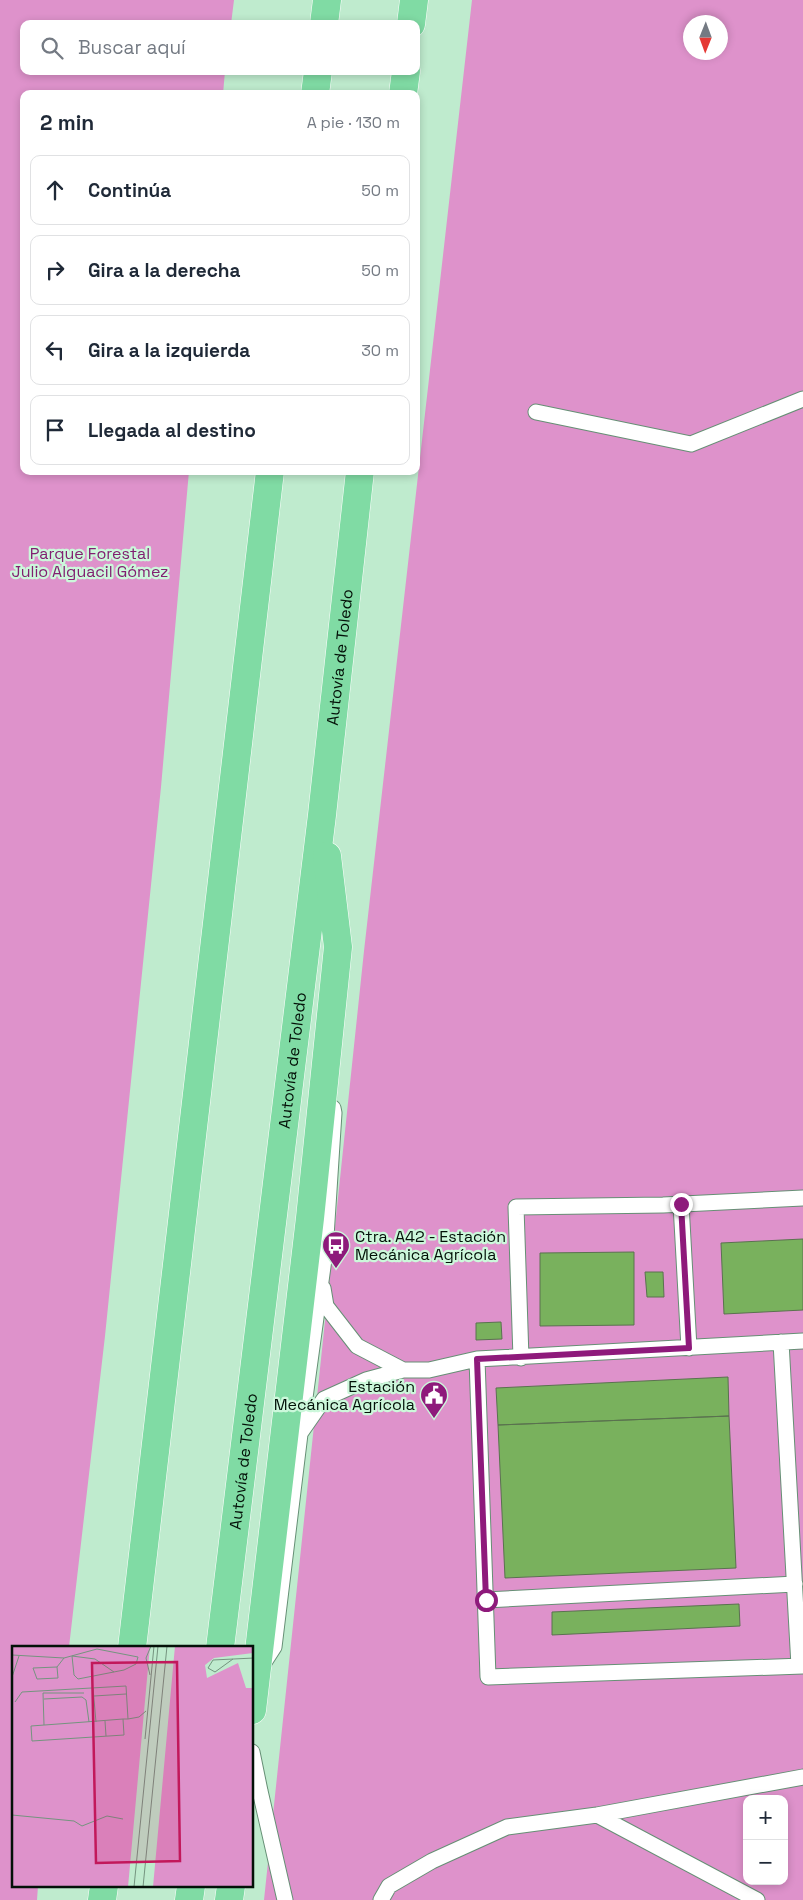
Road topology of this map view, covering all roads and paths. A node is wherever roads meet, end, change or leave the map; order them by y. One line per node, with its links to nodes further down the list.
1 (327, 0): 3 (highway)
2 (414, 0): 4 (highway)
3 (324, 20)
4 (412, 20)
5 (317, 75): 7 (highway)
6 (405, 75): 8 (highway)
7 (316, 90)
8 (404, 90)
9 (803, 399): 10 (lane)
10 (536, 412)
11 (270, 475): 27 (highway)
12 (360, 475): 13 (highway, Autovía de Toledo)
13 (322, 815): 14 (highway); 28 (highway, Autovía de Toledo)
14 (324, 1072): 17 (lane); 30 (highway)
15 (803, 1198): 16 (lane)
16 (681, 1204): 20 (lane); 21 (lane)
17 (321, 1275): 23 (lane); 24 (lane)
18 (803, 1341): 19 (lane)
19 (781, 1342): 20 (lane); 25 (lane)
20 (689, 1348): 21 (lane)
21 (521, 1358): 22 (lane)
22 (477, 1359): 23 (lane); 26 (lane)
23 (403, 1370): 24 (lane)
24 (300, 1434): 30 (lane)
25 (794, 1584): 26 (lane); 29 (lane)
26 (486, 1600): 29 (lane)
27 (132, 1646)
28 (220, 1646)
29 (801, 1666)
30 (257, 1673): 31 (highway)
31 (254, 1695)
32 (254, 1762): 35 (lane)
33 (803, 1777): 34 (lane)
34 (596, 1815): 36 (lane); 37 (lane)
35 (285, 1900)
36 (381, 1900)
37 (758, 1900)

